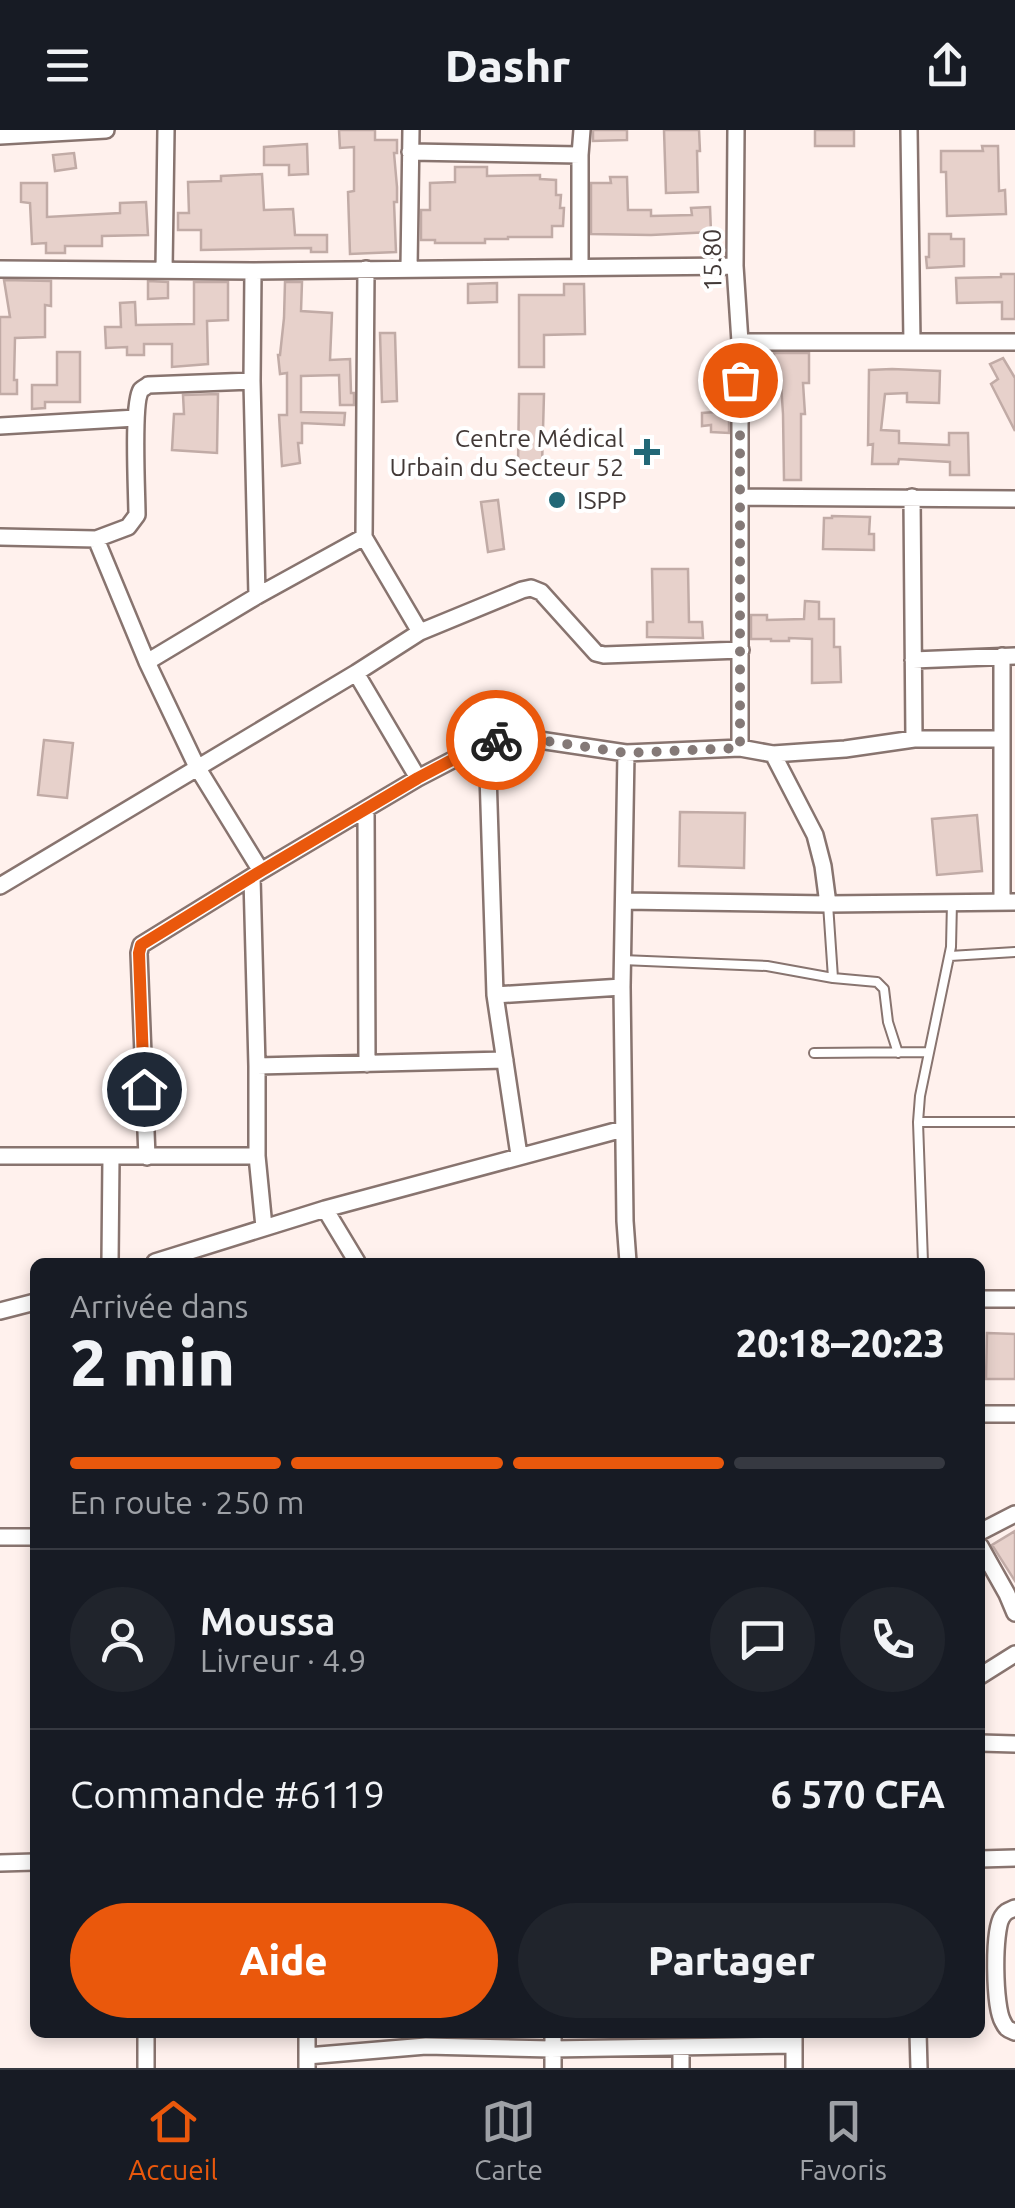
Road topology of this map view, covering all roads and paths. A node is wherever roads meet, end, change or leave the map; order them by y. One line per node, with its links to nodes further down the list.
1 (106, 130): 7 (street)
2 (166, 130): 12 (street)
3 (411, 130): 8 (street)
4 (582, 130): 9 (street)
5 (736, 130): 10 (street, 15.80)
6 (909, 130): 18 (street)
7 (0, 136)
8 (410, 152): 9 (street); 14 (street)
9 (580, 155): 11 (street)
10 (736, 266): 11 (street); 17 (street, 15.80)
11 (580, 267): 14 (street)
12 (164, 268): 15 (street); 16 (street)
13 (366, 268): 14 (street); 16 (street); 27 (street)
14 (409, 268)
15 (0, 269)
16 (253, 270): 20 (street)
17 (740, 342): 18 (street); 23 (street, 15.80)
18 (912, 342): 19 (street)
19 (1015, 342)
20 (252, 381): 21 (street); 29 (street)
21 (136, 418): 22 (street); 28 (street)
22 (0, 426)
23 (741, 497): 24 (street); 31 (street, 15.80)
24 (912, 497): 25 (street); 33 (street)
25 (1015, 500)
26 (0, 537): 28 (street)
27 (364, 538): 29 (street); 30 (street)
28 (96, 539): 34 (street)
29 (257, 596): 34 (street)
30 (420, 632): 31 (street); 35 (street)
31 (742, 650): 39 (street, 15.80)
32 (1008, 656): 33 (street); 37 (street)
33 (912, 660): 36 (street)
34 (148, 662): 42 (street)
35 (356, 673): 42 (street); 43 (street)
36 (914, 740): 37 (street); 41 (street)
37 (1002, 740): 48 (street)
38 (486, 742): 40 (street); 43 (street); 56 (street)
39 (740, 748): 40 (street); 41 (street)
40 (626, 753): 47 (street)
41 (773, 754): 50 (street)
42 (197, 767): 45 (street); 46 (street)
43 (418, 778): 44 (street)
44 (366, 811): 45 (street); 61 (street)
45 (256, 874): 62 (street); 68 (street)
46 (0, 886)
47 (624, 901): 50 (street); 53 (street)
48 (1009, 901): 49 (street)
49 (952, 902): 50 (street); 52 (lane)
50 (828, 904): 54 (lane)
51 (1015, 952): 52 (lane)
52 (950, 956): 57 (lane)
53 (622, 960): 54 (lane); 55 (street)
54 (832, 978): 59 (lane)
55 (622, 987): 56 (street); 65 (street)
56 (495, 995): 60 (street)
57 (928, 1052): 59 (lane); 63 (lane)
58 (814, 1053): 59 (lane)
59 (898, 1053)
60 (505, 1060): 61 (street); 66 (street)
61 (367, 1064): 62 (street)
62 (257, 1066): 69 (street)
63 (918, 1122): 64 (lane); 77 (lane)
64 (1015, 1122)
65 (623, 1129): 66 (street); 76 (street)
66 (519, 1155): 71 (street)
67 (0, 1156): 70 (street)
68 (147, 1156): 69 (street); 70 (street)
69 (257, 1156): 72 (street)
70 (111, 1157): 73 (street)
71 (325, 1209): 72 (street); 75 (street)
72 (264, 1227): 74 (street)
73 (110, 1258)
74 (167, 1258)
75 (354, 1258)
76 (628, 1258)
77 (923, 1258)
78 (985, 1299): 79 (street)
79 (1015, 1299)
80 (30, 1303): 81 (street)
81 (0, 1311)
82 (985, 1414): 83 (street)
83 (1015, 1414)
84 (1015, 1514): 85 (street)
85 (985, 1529)
86 (30, 1536): 87 (street)
87 (0, 1537)
88 (985, 1556): 89 (street)
89 (1015, 1613)
90 (1015, 1654): 91 (street)
91 (985, 1673)
92 (985, 1744): 93 (street)
93 (1015, 1744)
94 (985, 1858): 95 (street)
95 (1015, 1858)
96 (30, 1862): 97 (street)
97 (0, 1863)
98 (1015, 1908): 99 (street)
99 (988, 1967): 100 (street)
100 (1015, 2032)
101 (146, 2038): 108 (street)
102 (918, 2038): 112 (street)
103 (426, 2039): 105 (street); 107 (street)
104 (794, 2039): 106 (street); 111 (street)
105 (552, 2041): 106 (street); 109 (street)
106 (681, 2048): 110 (street)
107 (307, 2062)
108 (146, 2068)
109 (552, 2068)
110 (681, 2068)
111 (794, 2068)
112 (919, 2068)

